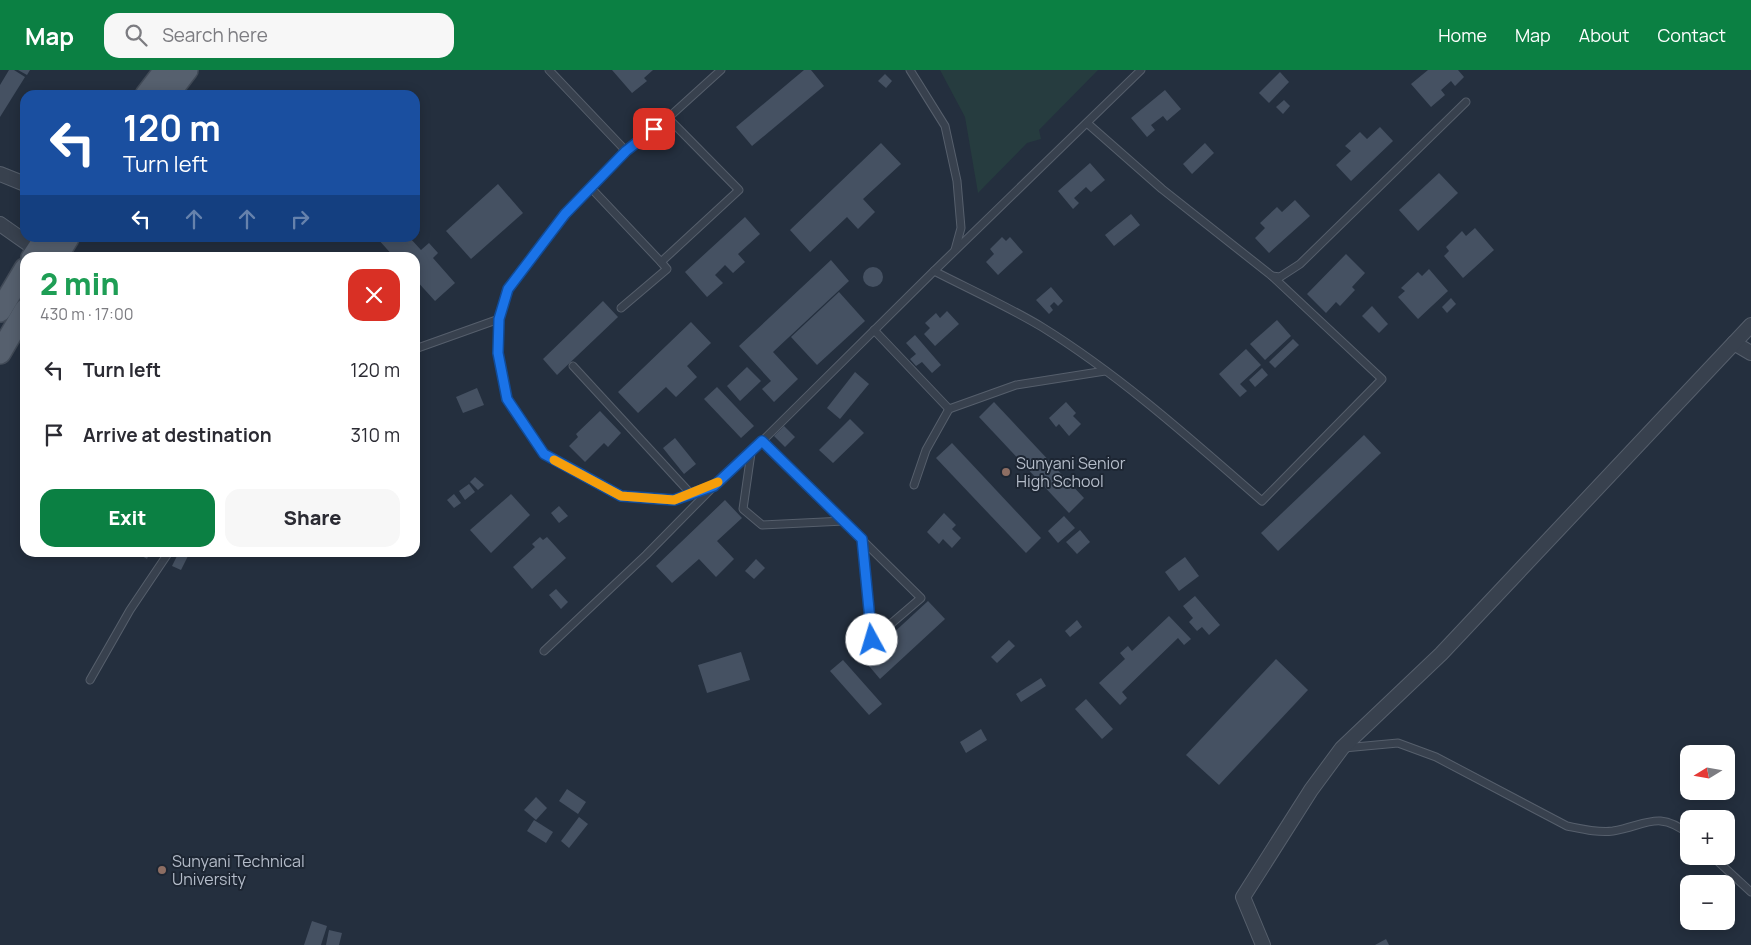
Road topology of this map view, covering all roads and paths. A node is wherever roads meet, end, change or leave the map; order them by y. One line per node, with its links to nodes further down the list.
1 (165, 70): 7 (main road)
2 (188, 70): 8 (main road)
3 (548, 70): 12 (lane)
4 (721, 70): 10 (lane)
5 (910, 70): 20 (lane)
6 (1141, 70): 11 (lane)
7 (150, 90)
8 (172, 90)
9 (1466, 102): 24 (lane)
10 (668, 118): 12 (lane); 22 (lane)
11 (1086, 123): 20 (lane); 24 (lane)
12 (626, 151): 15 (lane)
13 (0, 174): 14 (street)
14 (20, 182)
15 (591, 188): 22 (lane); 29 (lane)
16 (0, 224): 17 (street)
17 (20, 237)
18 (28, 242): 21 (street)
19 (60, 242): 21 (main road)
20 (955, 250): 23 (lane)
21 (42, 251)
22 (660, 262): 26 (lane)
23 (934, 270): 31 (lane); 37 (lane)
24 (1272, 276): 37 (lane)
25 (20, 277): 27 (main road)
26 (621, 308)
27 (0, 311)
28 (20, 319): 34 (main road)
29 (499, 319): 33 (lane); 43 (lane)
30 (1751, 325): 32 (street)
31 (874, 330): 38 (lane); 39 (lane)
32 (1734, 343): 35 (street); 49 (street)
33 (420, 348)
34 (0, 353)
35 (1751, 353)
36 (573, 366): 43 (lane)
37 (1106, 371): 38 (lane)
38 (949, 409): 41 (lane)
39 (762, 441): 40 (lane); 44 (lane)
40 (751, 452): 42 (lane); 44 (lane)
41 (914, 485)
42 (714, 486): 43 (lane); 47 (lane)
43 (691, 494)
44 (844, 522): 45 (lane)
45 (862, 539): 45 (lane)
46 (166, 557): 48 (lane)
47 (544, 651)
48 (90, 680)
49 (1342, 748): 50 (lane); 53 (street)
50 (1680, 827)
51 (1722, 865): 52 (lane)
52 (1751, 892)
53 (1264, 945)

